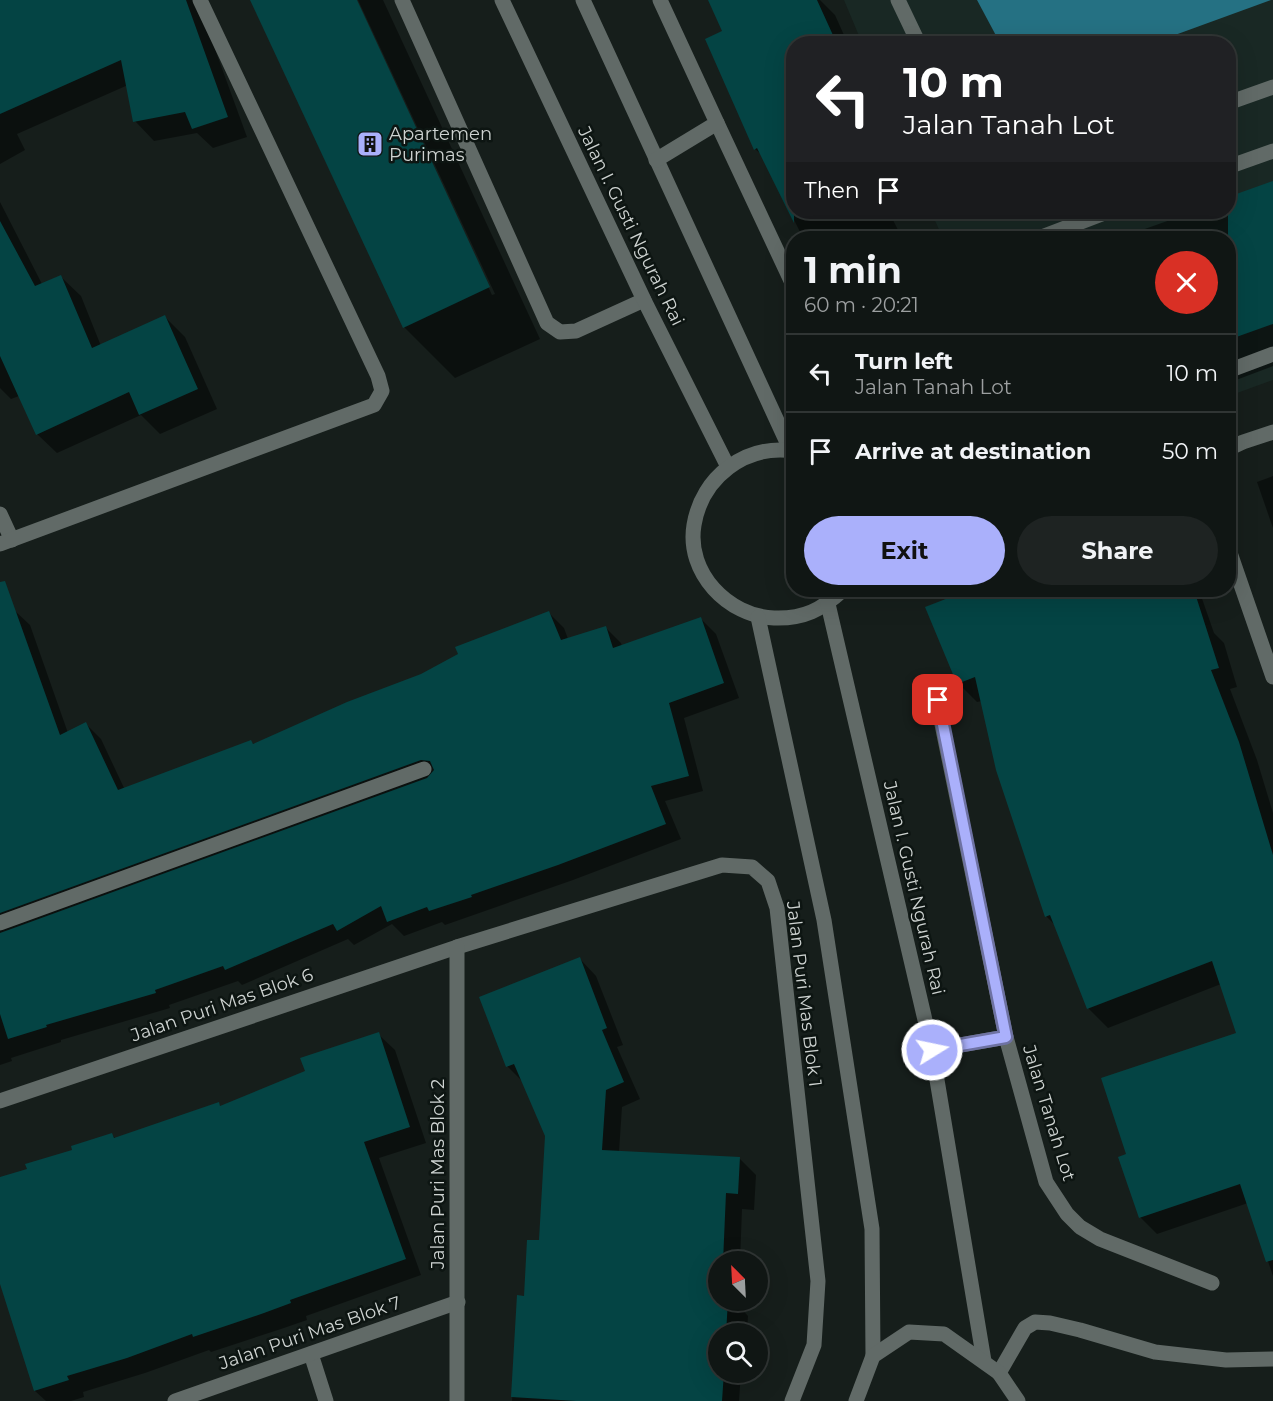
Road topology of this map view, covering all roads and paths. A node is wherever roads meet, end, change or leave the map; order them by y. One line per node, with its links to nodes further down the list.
1 (200, 0): 26 (street)
2 (402, 0): 17 (street)
3 (502, 0): 17 (street, Jalan I. Gusti Ngurah Rai)
4 (583, 0): 12 (street)
5 (660, 0): 10 (street)
6 (898, 0): 7 (street)
7 (915, 36)
8 (1273, 87): 9 (street)
9 (1236, 100)
10 (717, 123): 12 (street); 16 (street)
11 (1273, 151): 13 (street)
12 (656, 160): 21 (street)
13 (1236, 164)
14 (1089, 219): 15 (street)
15 (1057, 231)
16 (786, 270)
17 (644, 300): 24 (street, Jalan I. Gusti Ngurah Rai)
18 (1273, 354): 19 (street)
19 (1236, 368)
20 (1273, 432): 22 (street)
21 (786, 438)
22 (1236, 445)
23 (786, 451): 24 (street)
24 (728, 467): 30 (street)
25 (0, 514): 26 (street)
26 (6, 542)
27 (1236, 570): 31 (street)
28 (836, 597): 29 (street)
29 (828, 604): 30 (street); 37 (street, Jalan I. Gusti Ngurah Rai)
30 (758, 617): 42 (street)
31 (1273, 677)
32 (938, 700): 36 (street, Jalan Tanah Lot)
33 (424, 770): 34 (street)
34 (0, 923)
35 (457, 947): 38 (street, Jalan Puri Mas Blok 6); 40 (street, Jalan Puri Mas Blok 2); 49 (street, Jalan Puri Mas Blok 1)
36 (1006, 1037): 37 (street, Jalan Tanah Lot); 39 (street, Jalan Tanah Lot)
37 (932, 1050): 44 (street, Jalan I. Gusti Ngurah Rai)
38 (0, 1101)
39 (1212, 1283)
40 (458, 1302): 41 (street, Jalan Puri Mas Blok 7); 48 (street, Jalan Puri Mas Blok 2)
41 (310, 1354): 46 (street, Jalan Puri Mas Blok 7); 47 (street)
42 (873, 1356): 44 (street); 50 (street)
43 (1273, 1359): 45 (street)
44 (984, 1361): 45 (street)
45 (999, 1373): 51 (street)
46 (175, 1401)
47 (326, 1401)
48 (456, 1401)
49 (792, 1401)
50 (856, 1401)
51 (1018, 1401)

